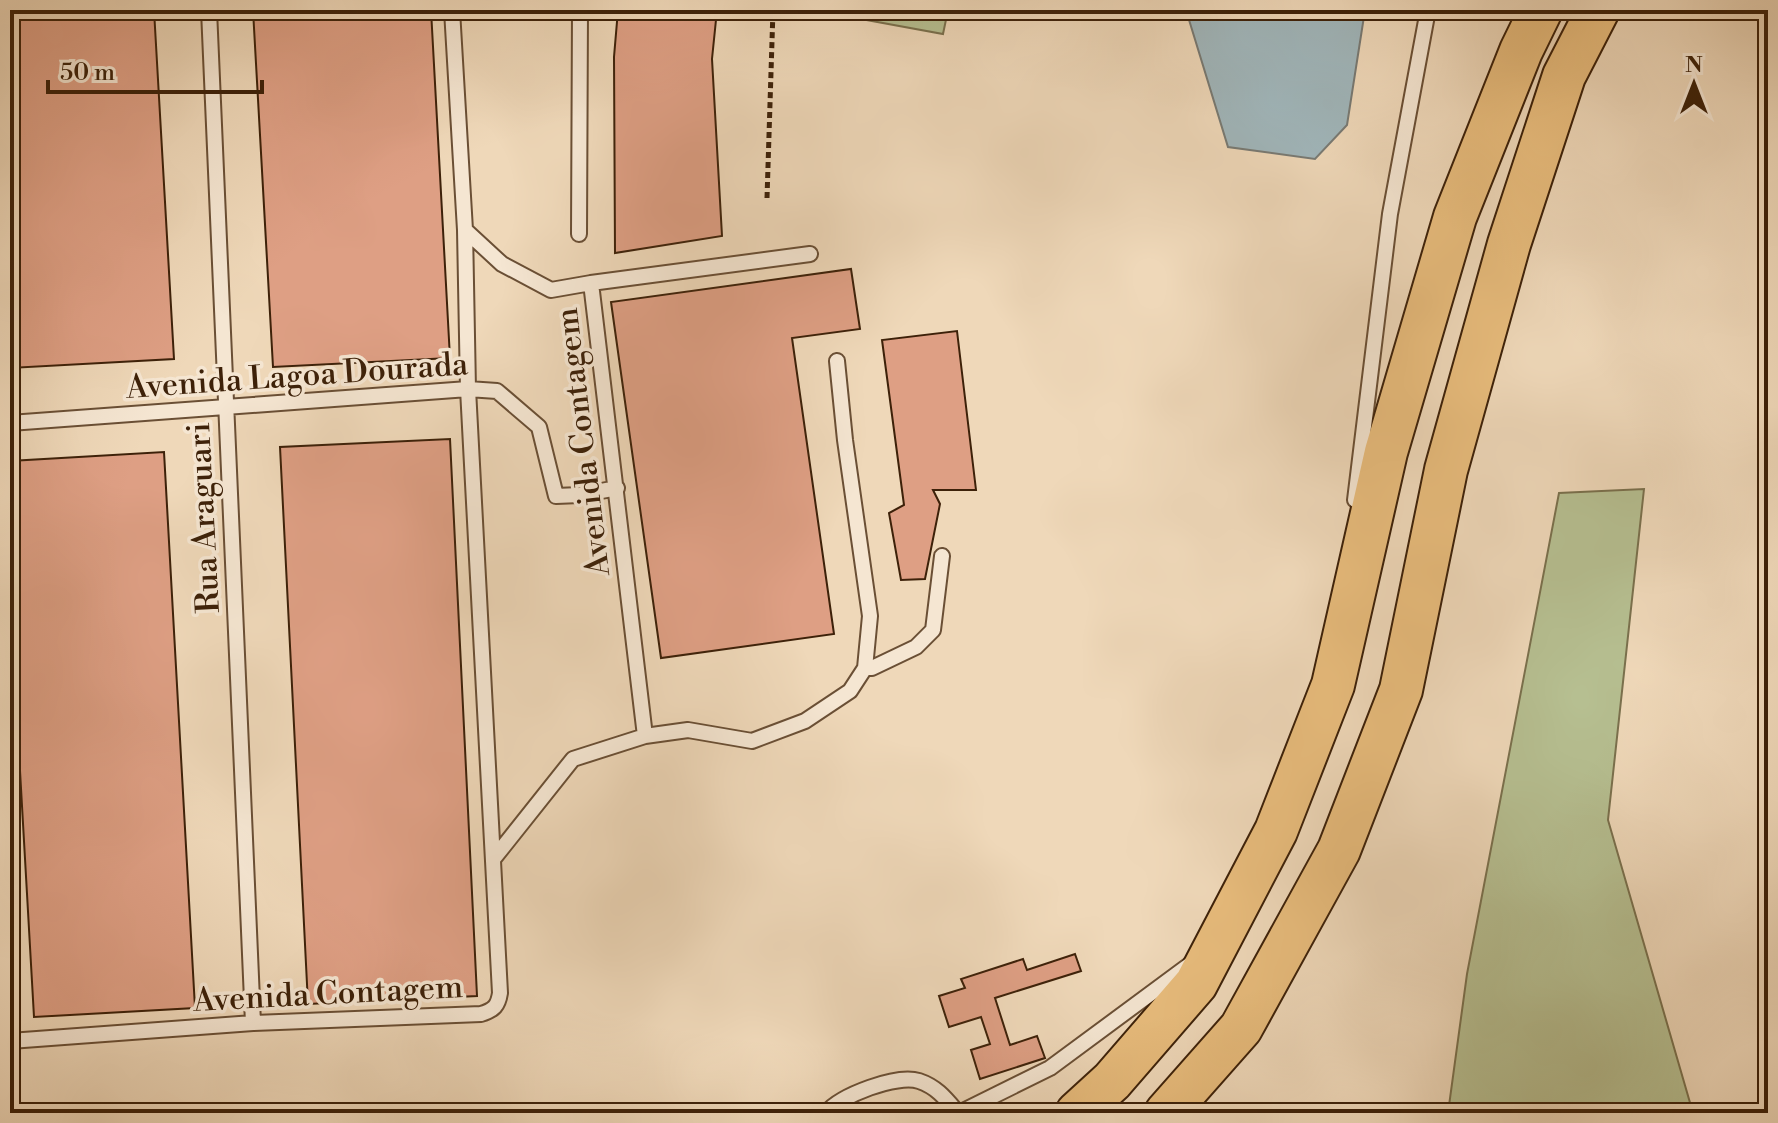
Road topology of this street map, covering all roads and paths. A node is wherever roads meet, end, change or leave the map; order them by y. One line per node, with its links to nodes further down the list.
1 (209, 10): 15 (lane, Rua Araguari)
2 (452, 10): 9 (lane, Avenida Contagem)
3 (580, 10): 10 (lane)
4 (773, 10): 8 (path)
5 (1428, 10): 18 (lane)
6 (1541, 10): 22 (main road)
7 (1598, 10): 31 (main road)
8 (767, 198)
9 (465, 230): 12 (lane, Avenida Contagem); 14 (lane, Avenida Contagem)
10 (579, 234)
11 (810, 254): 12 (lane, Avenida Contagem)
12 (591, 283): 17 (lane, Avenida Contagem)
13 (837, 361): 21 (lane)
14 (468, 389): 15 (lane, Avenida Lagoa Dourada); 17 (lane, Avenida Lagoa Dourada); 24 (lane, Avenida Contagem)
15 (226, 408): 16 (lane, Avenida Lagoa Dourada); 26 (lane, Rua Araguari)
16 (10, 423)
17 (617, 488): 23 (lane, Avenida Contagem)
18 (1354, 512)
19 (1350, 544): 22 (lane)
20 (942, 556): 21 (lane)
21 (865, 668): 23 (lane)
22 (1333, 685): 25 (main road)
23 (645, 736): 24 (lane)
24 (495, 857): 26 (lane, Avenida Contagem)
25 (1218, 944): 29 (lane); 30 (main road)
26 (253, 1023): 27 (lane, Avenida Contagem)
27 (10, 1041)
28 (826, 1113): 29 (lane)
29 (959, 1113)
30 (1077, 1113)
31 (1166, 1113)

